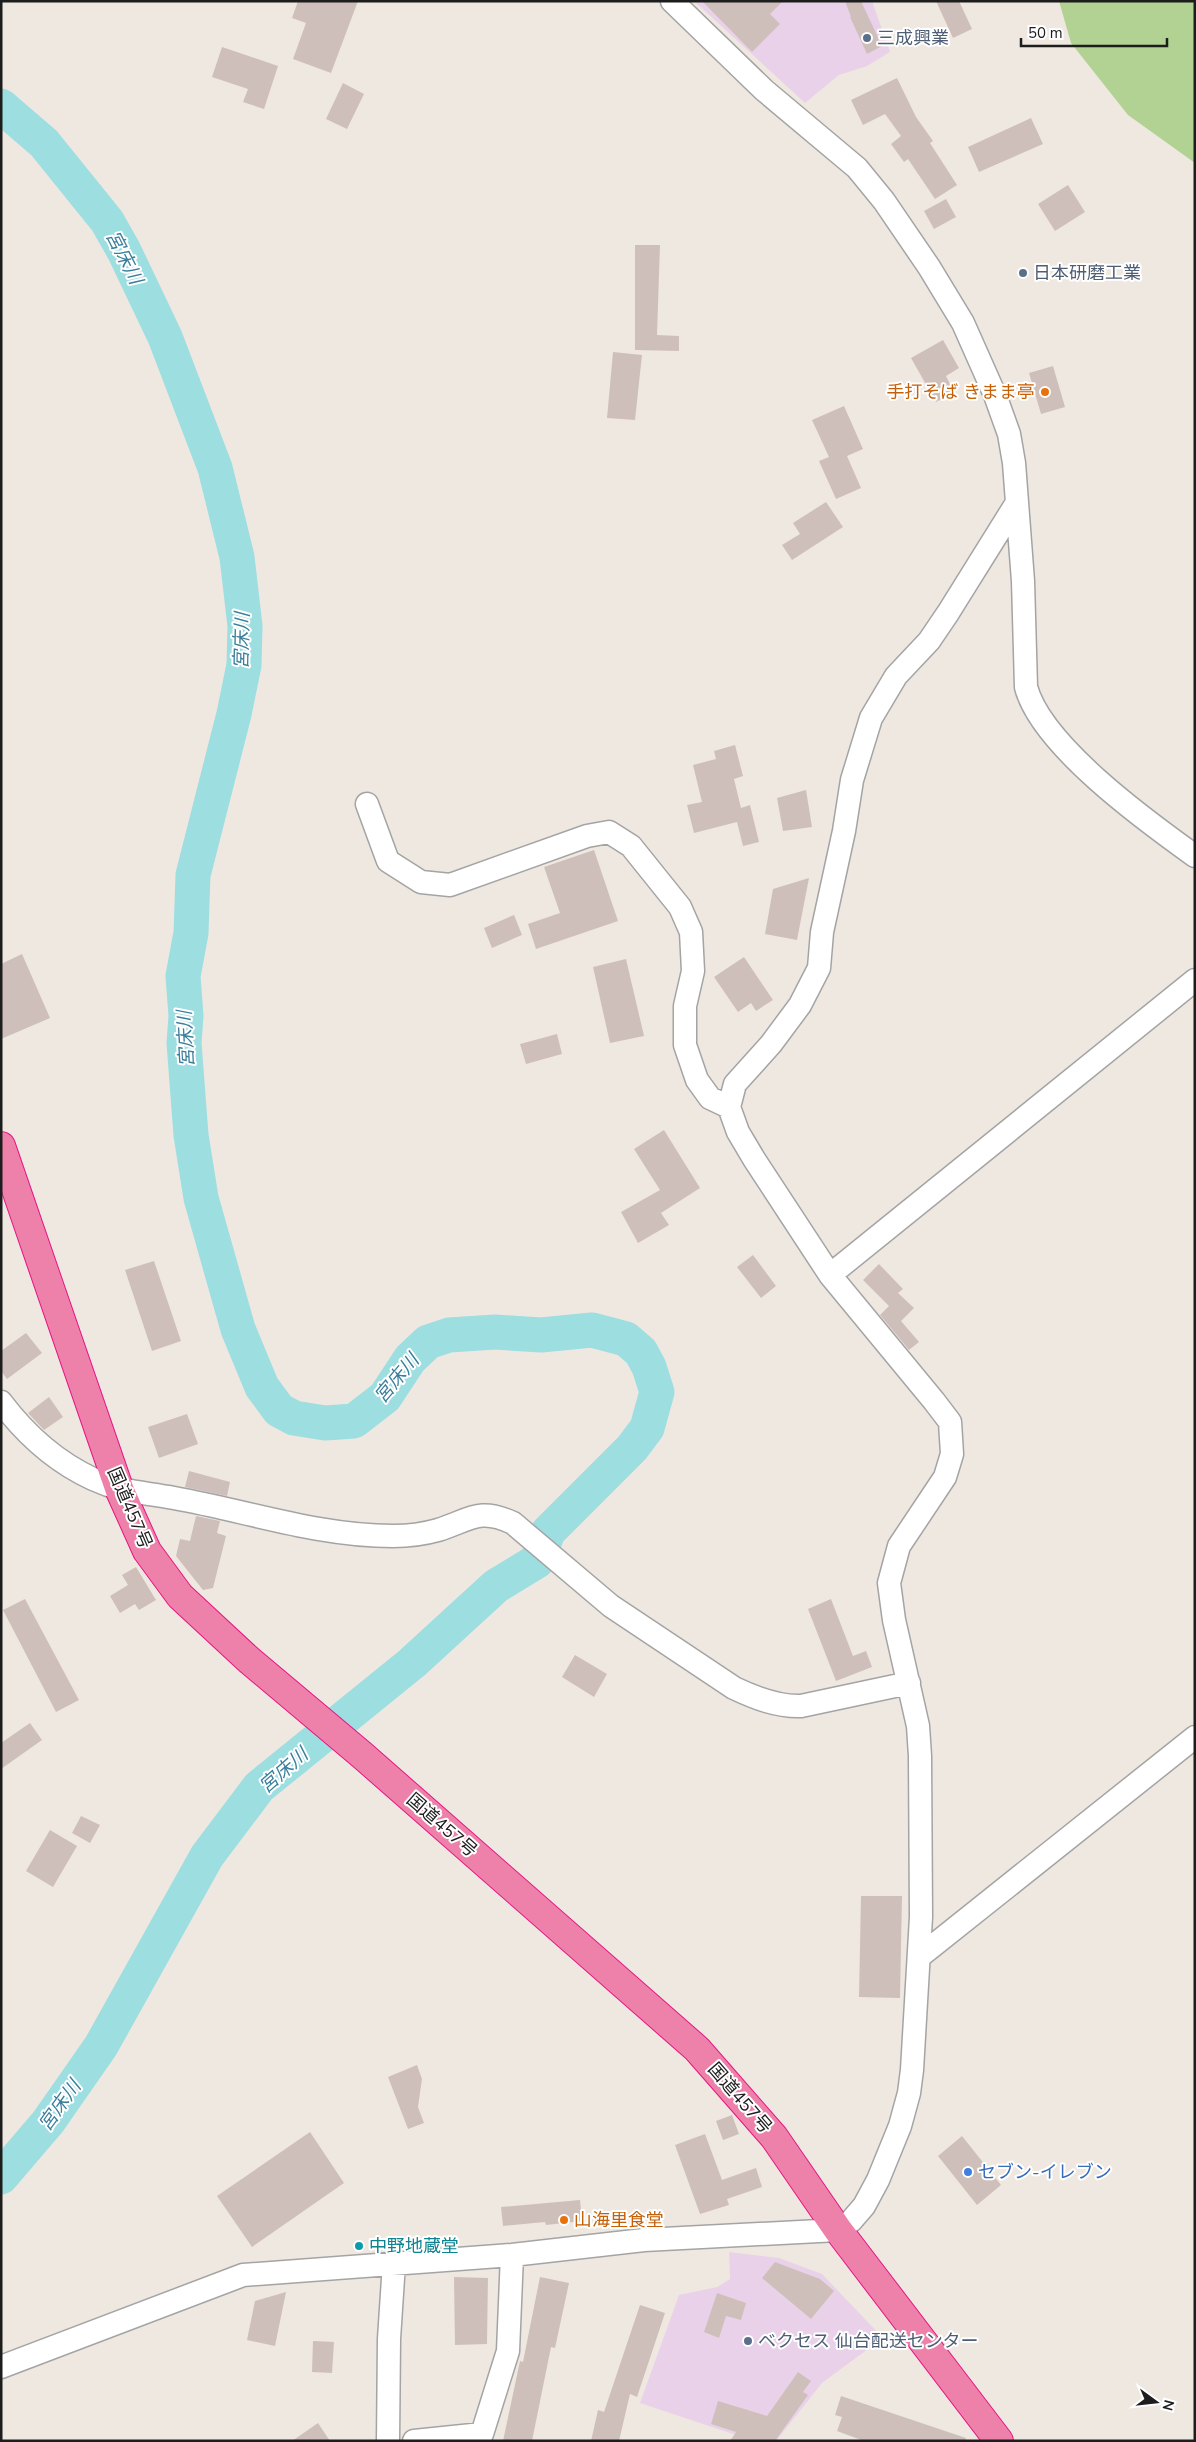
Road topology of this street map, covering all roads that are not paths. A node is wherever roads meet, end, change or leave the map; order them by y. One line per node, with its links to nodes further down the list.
1 (672, 1): 2 (street)
2 (1016, 504): 4 (street); 6 (street)
3 (367, 804): 6 (street)
4 (1195, 856)
5 (1195, 980): 8 (street)
6 (729, 1107): 8 (street)
7 (1, 1146): 10 (highway, 国道457号)
8 (830, 1275): 11 (street)
9 (1, 1402): 10 (street)
10 (120, 1490): 11 (street); 14 (highway, 国道457号)
11 (909, 1683): 13 (street)
12 (1195, 1738): 13 (street)
13 (918, 1958): 14 (street)
14 (838, 2230): 15 (street); 20 (highway, 国道457号)
15 (512, 2254): 16 (street); 19 (street)
16 (394, 2262): 17 (street); 18 (street)
17 (1, 2367)
18 (388, 2441)
19 (414, 2441)
20 (999, 2441)

